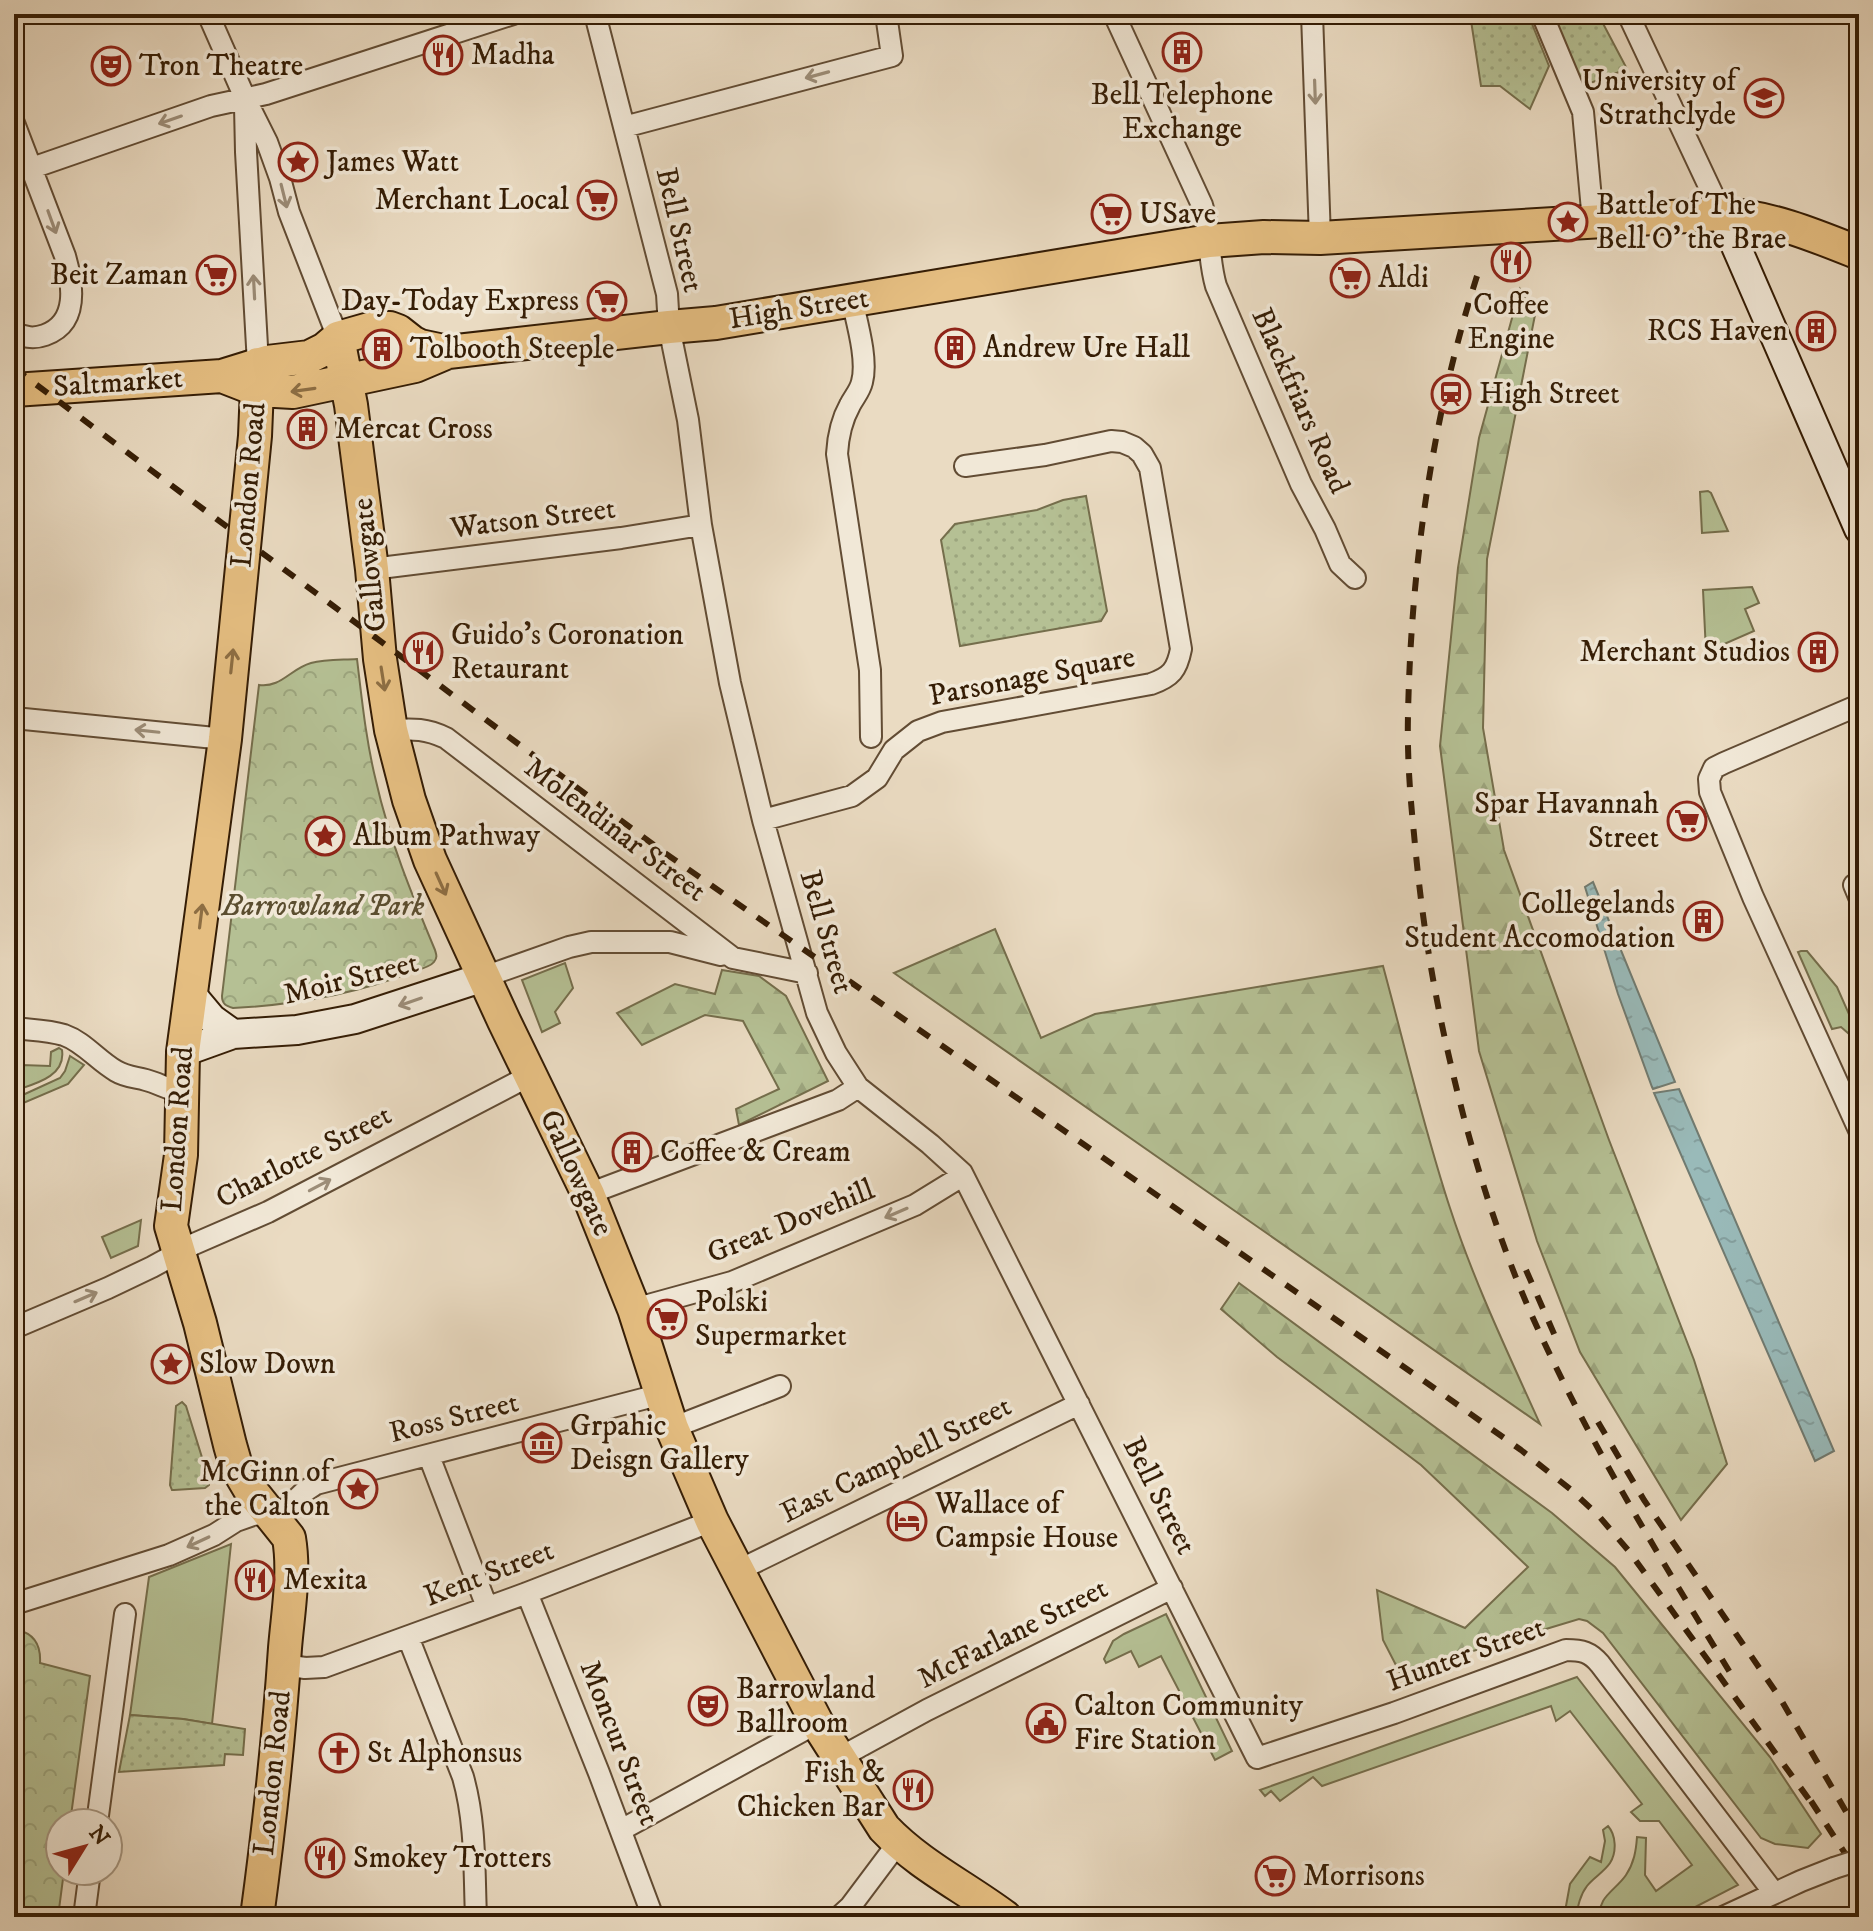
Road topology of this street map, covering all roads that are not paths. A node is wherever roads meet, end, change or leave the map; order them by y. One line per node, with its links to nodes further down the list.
1 (208, 14): 9 (street)
2 (513, 14): 9 (street)
3 (595, 14): 11 (street, Bell Street)
4 (886, 14): 11 (street, one-way to 11)
5 (1114, 14): 16 (street, Blackfriars Road)
6 (1312, 14): 15 (street, one-way to 15)
7 (1542, 14): 14 (street)
8 (1628, 14): 13 (street)
9 (245, 98): 12 (street, one-way to 12); 21 (street, one-way to 21); 23 (street, one-way to 9)
10 (14, 123): 12 (street)
11 (624, 127): 19 (street, Bell Street)
12 (32, 168): 20 (street, one-way to 20)
13 (1722, 214): 14 (main road, High Street); 17 (main road, High Street); 28 (street)
14 (1593, 221): 15 (main road, High Street)
15 (1320, 238): 16 (main road, High Street)
16 (1209, 241): 18 (main road, High Street); 30 (street, Blackfriars Road)
17 (1859, 253)
18 (852, 300): 19 (main road, High Street); 34 (street)
19 (669, 327): 22 (main road, High Street); 27 (street, Bell Street)
20 (14, 332)
21 (338, 338): 22 (main road, High Street); 23 (main road, High Street); 24 (main road, Gallowgate)
22 (448, 352): 24 (main road, High Street)
23 (258, 377): 24 (main road, High Street, one-way to 23); 25 (main road, Saltmarket); 35 (main road, London Road, one-way to 23)
24 (347, 380): 29 (main road, Gallowgate)
25 (14, 390)
26 (965, 466): 36 (street, Parsonage Square)
27 (701, 525): 29 (street, Watson Street); 36 (street, Bell Street)
28 (1859, 529)
29 (372, 569): 33 (main road, Gallowgate, one-way to 33)
30 (1355, 578)
31 (1859, 705): 47 (street)
32 (22, 718): 35 (street, one-way to 32)
33 (391, 730): 37 (street, Molendinar Street); 39 (main road, Gallowgate, one-way to 39)
34 (871, 737)
35 (225, 739): 40 (main road, London Road, one-way to 35)
36 (763, 820): 38 (street, Bell Street)
37 (733, 958): 38 (street, Molendinar Street); 39 (street)
38 (807, 973): 45 (street, Bell Street)
39 (484, 977): 42 (street, Moir Street, one-way to 42); 44 (main road, Gallowgate)
40 (191, 994): 42 (street); 43 (main road, London Road)
41 (14, 1028): 46 (street)
42 (233, 1034): 43 (street, Moir Street)
43 (183, 1052): 46 (main road, London Road)
44 (531, 1075): 49 (main road, Gallowgate); 50 (street, Charlotte Street, one-way to 44)
45 (858, 1087): 48 (street, Bell Street); 49 (street)
46 (182, 1092): 50 (main road, London Road)
47 (1859, 1130)
48 (962, 1173): 51 (street, Great Dovehill, one-way to 51); 55 (street, Bell Street)
49 (588, 1194): 51 (main road, Gallowgate)
50 (178, 1252): 52 (street, Charlotte Street, one-way to 50); 58 (main road, London Road)
51 (634, 1309): 54 (main road, Gallowgate)
52 (14, 1328)
53 (780, 1386): 56 (street)
54 (662, 1394): 56 (main road, Gallowgate); 57 (street, Ross Street)
55 (1079, 1404): 60 (street, East Campbell Street); 61 (street, Bell Street)
56 (672, 1428): 59 (main road, Gallowgate)
57 (429, 1456): 58 (street, Ross Street); 64 (street)
58 (269, 1514): 63 (street, Ross Street, one-way to 63); 67 (main road, London Road)
59 (712, 1521): 60 (main road, Gallowgate); 62 (street, Kent Street)
60 (739, 1570): 68 (main road, Gallowgate)
61 (1172, 1588): 69 (street, McFarlane Street); 70 (street, Bell Street)
62 (527, 1593): 64 (street, Kent Street); 72 (street, Moncur Street)
63 (14, 1604)
64 (487, 1607): 66 (street, Kent Street)
65 (125, 1614): 71 (street)
66 (408, 1637): 67 (street, Kent Street); 79 (street)
67 (284, 1665): 78 (main road, London Road)
68 (817, 1723): 69 (main road, Gallowgate); 72 (street)
69 (839, 1758): 73 (main road, Gallowgate)
70 (1257, 1758): 76 (street, Hunter Street)
71 (99, 1807)
72 (621, 1830): 80 (street, Moncur Street)
73 (898, 1843): 81 (street); 82 (main road, Gallowgate)
74 (1859, 1860): 76 (street, bridge)
75 (88, 1887): 77 (street)
76 (1774, 1893): 83 (street)
77 (84, 1917)
78 (257, 1917)
79 (476, 1917)
80 (653, 1917)
81 (839, 1917)
82 (1005, 1917)
83 (1723, 1917)

